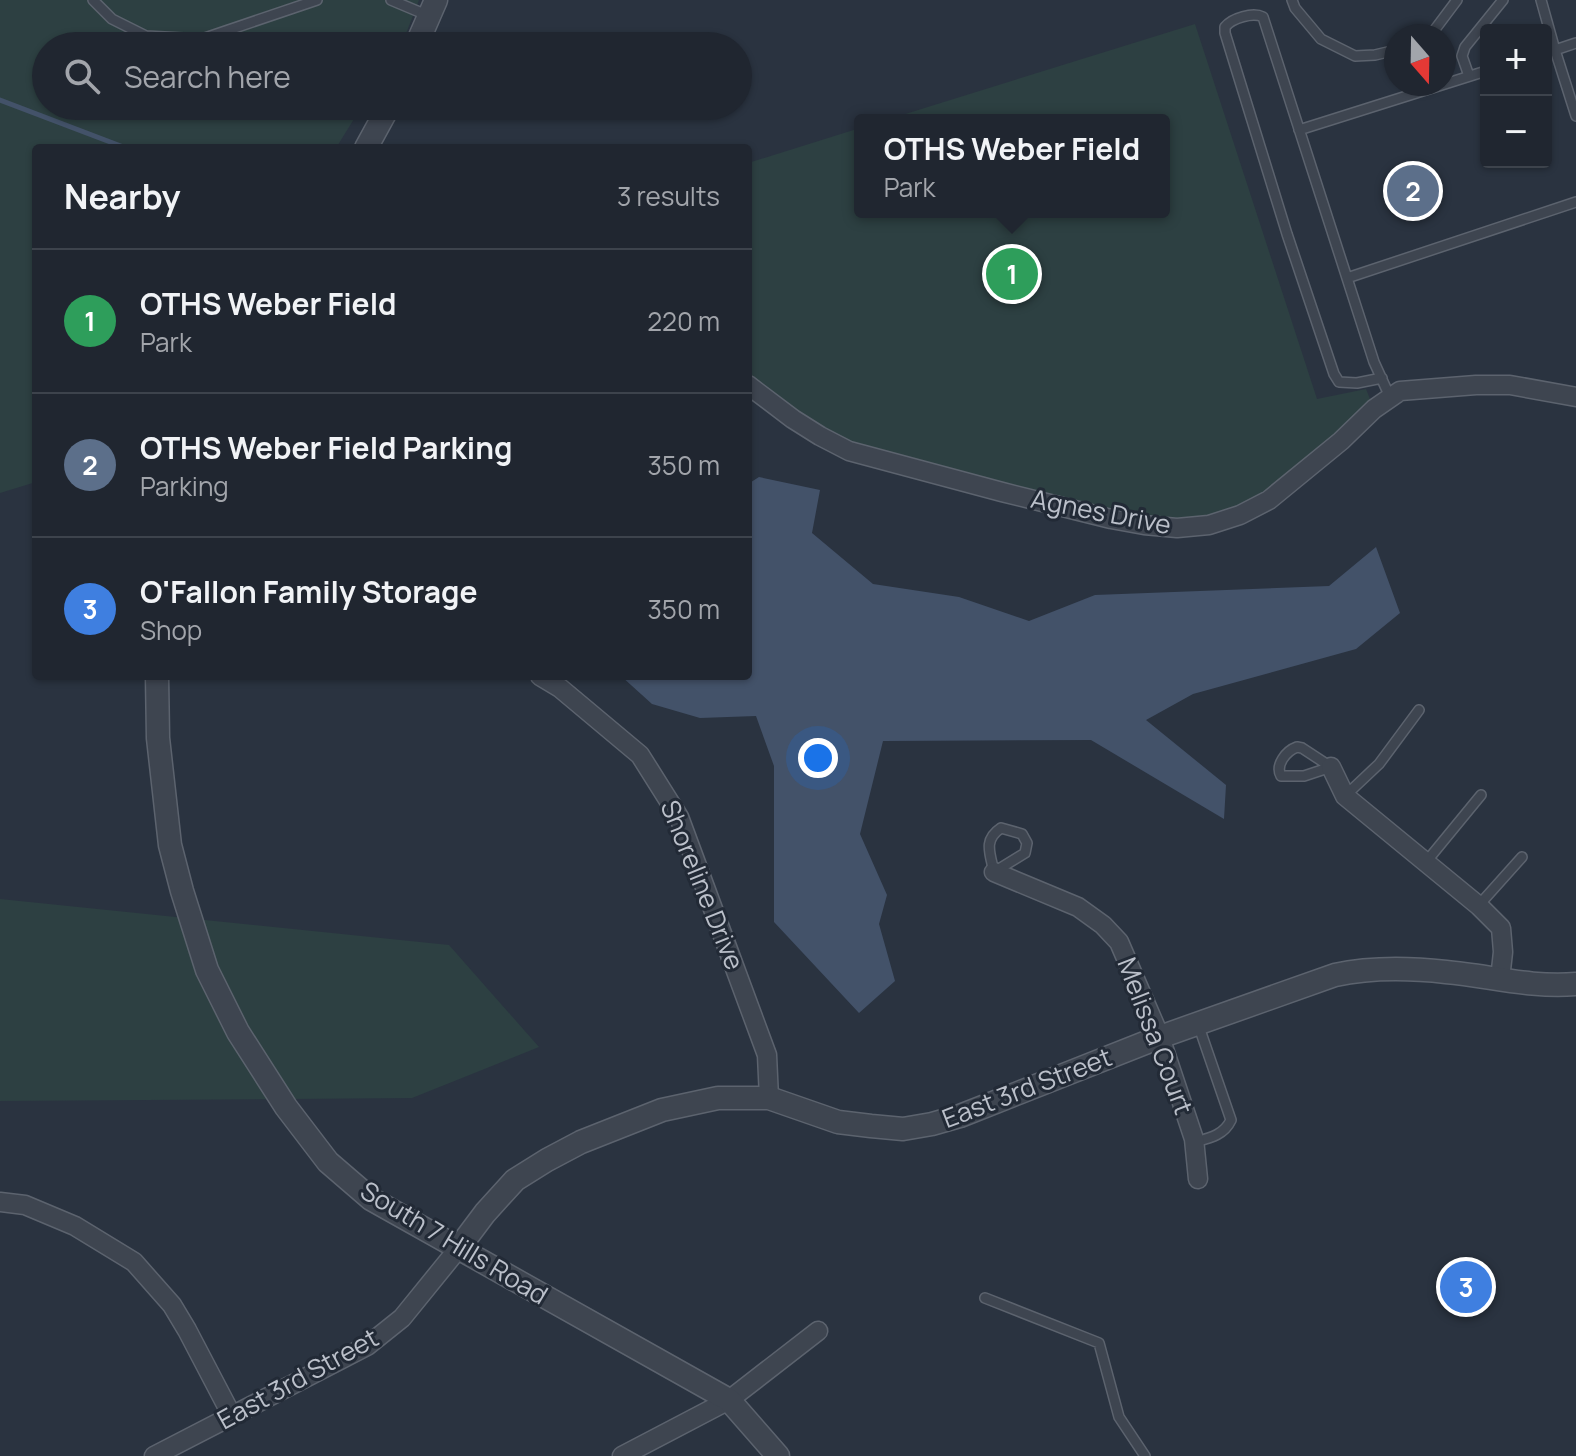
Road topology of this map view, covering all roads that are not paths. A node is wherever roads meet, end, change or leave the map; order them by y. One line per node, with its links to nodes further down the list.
1 (93, 0): 11 (lane)
2 (317, 0): 12 (lane)
3 (391, 0): 8 (lane)
4 (1292, 0): 16 (lane)
5 (1457, 0): 9 (lane)
6 (1503, 0): 19 (lane)
7 (1541, 0): 10 (lane)
8 (433, 8): 13 (street)
9 (1439, 24)
10 (1546, 24)
11 (138, 32)
12 (223, 32)
13 (422, 32)
14 (1576, 43): 15 (lane)
15 (1552, 51)
16 (1384, 53)
17 (1552, 54): 20 (lane)
18 (1480, 73): 19 (lane)
19 (1469, 76): 22 (lane)
20 (1576, 116)
21 (381, 120): 23 (street)
22 (1299, 130): 25 (lane); 26 (lane)
23 (368, 144)
24 (1576, 202): 25 (lane)
25 (1347, 278): 26 (lane)
26 (1382, 378): 28 (lane)
27 (752, 388): 28 (street, Agnes Drive)
28 (1390, 397): 29 (street, Agnes Drive)
29 (1576, 397)
30 (157, 680): 48 (street, South 7 Hills Road)
31 (547, 680): 44 (street, Shoreline Drive)
32 (1419, 710): 35 (lane)
33 (1331, 767): 33 (lane); 35 (street)
34 (1481, 795): 37 (lane)
35 (1345, 796): 37 (street)
36 (1522, 857): 39 (lane)
37 (1426, 862): 39 (street)
38 (994, 872): 38 (lane); 43 (street, Melissa Court)
39 (1479, 906): 40 (street)
40 (1500, 979): 41 (street, East 3rd Street); 42 (street, East 3rd Street)
41 (1576, 984)
42 (1198, 1024): 43 (street, East 3rd Street); 45 (lane)
43 (1160, 1037): 44 (street, East 3rd Street); 45 (street, Melissa Court)
44 (769, 1098): 48 (street, East 3rd Street)
45 (1195, 1142): 46 (street, Melissa Court)
46 (1198, 1179)
47 (0, 1202): 52 (street)
48 (458, 1249): 51 (street, South 7 Hills Road); 52 (street, East 3rd Street)
49 (985, 1298): 56 (lane)
50 (818, 1331): 51 (street)
51 (729, 1400): 54 (street); 55 (street, South 7 Hills Road)
52 (232, 1416): 53 (street, East 3rd Street)
53 (154, 1456)
54 (622, 1456)
55 (778, 1456)
56 (1145, 1456)

